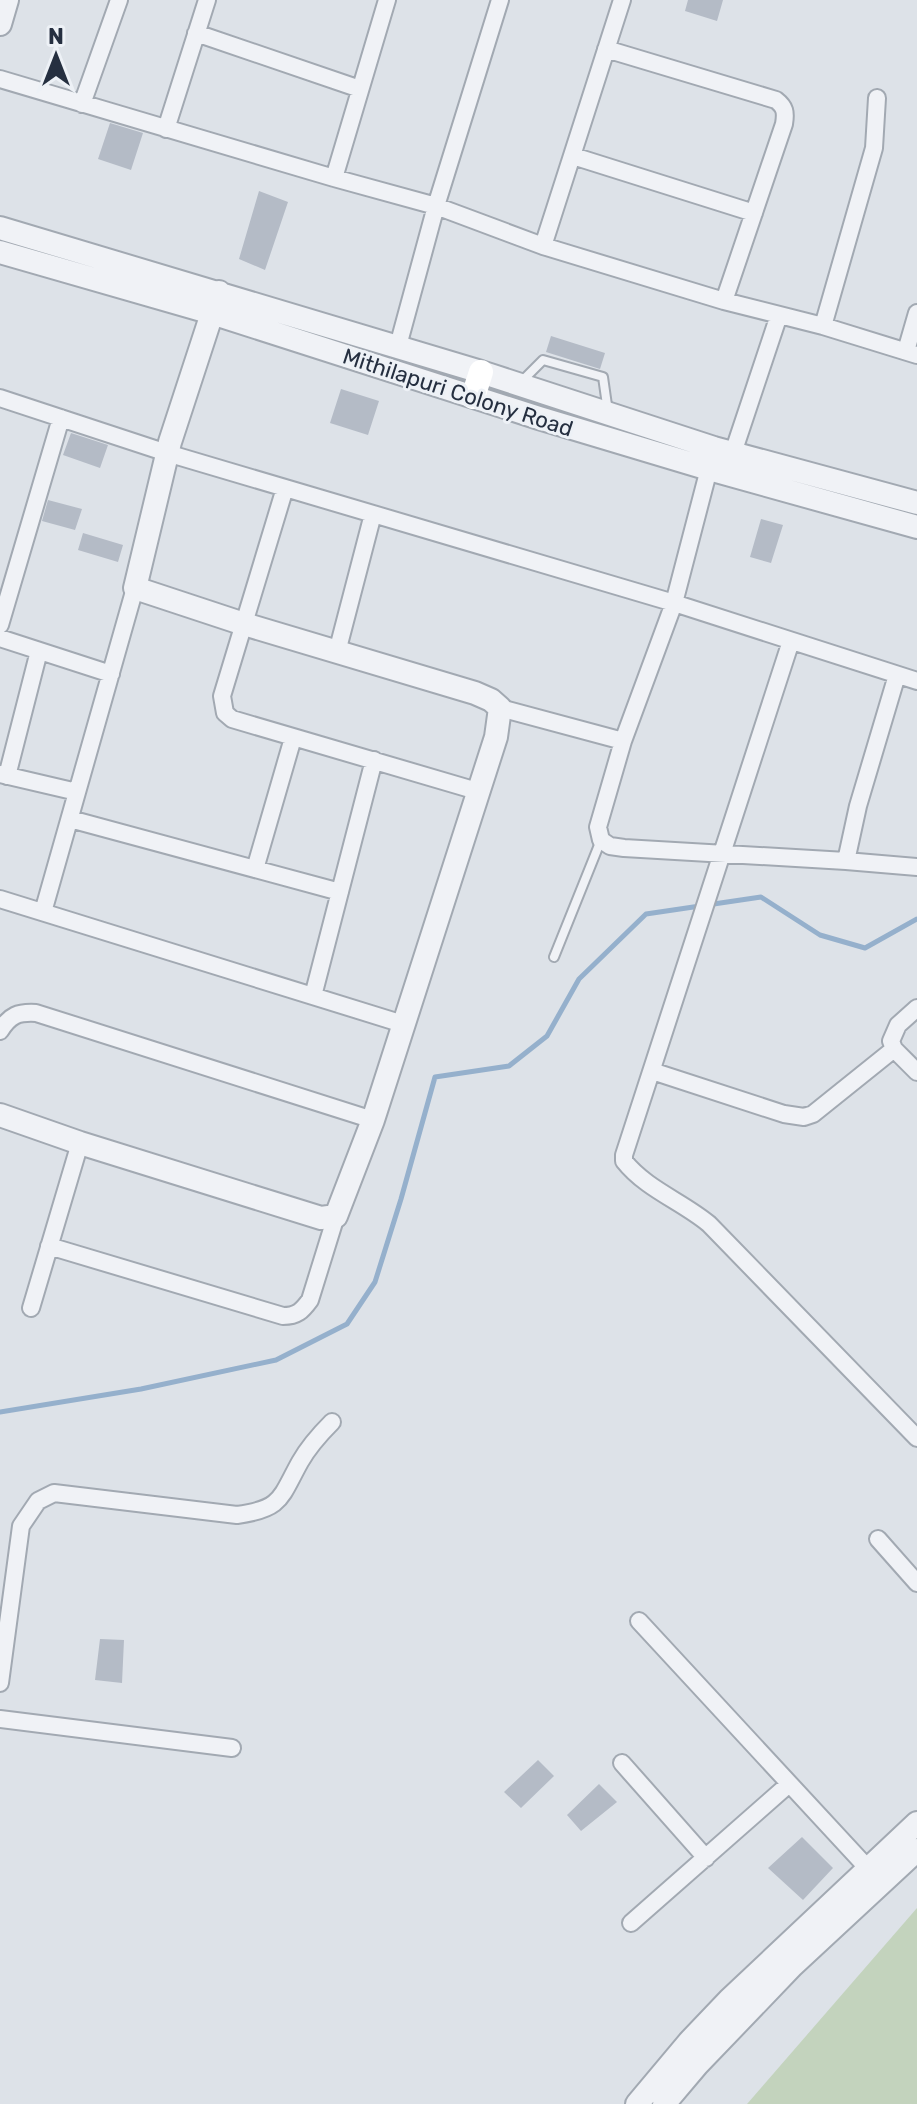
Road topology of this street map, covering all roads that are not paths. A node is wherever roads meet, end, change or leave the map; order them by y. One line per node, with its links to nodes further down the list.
1 (7, 0): 7 (street)
2 (119, 0): 13 (street)
3 (207, 0): 8 (street)
4 (387, 0): 11 (street)
5 (500, 0): 17 (street)
6 (622, 0): 9 (street)
7 (0, 24)
8 (196, 33): 11 (street); 14 (street)
9 (606, 49): 15 (street); 18 (street)
10 (0, 79): 13 (street)
11 (360, 89): 16 (street)
12 (877, 98): 26 (street)
13 (82, 104): 14 (street)
14 (166, 129): 16 (street)
15 (573, 156): 18 (street); 20 (street)
16 (334, 178): 17 (street)
17 (436, 206): 20 (street); 27 (street)
18 (754, 213): 22 (street)
19 (0, 228): 23 (street, Mithilapuri Colony Road)
20 (543, 246): 22 (street)
21 (0, 252): 23 (street, Mithilapuri Colony Road)
22 (724, 301): 25 (street)
23 (216, 303): 27 (street, Mithilapuri Colony Road); 31 (street, Mithilapuri Colony Road); 35 (street)
24 (917, 313): 28 (street)
25 (779, 315): 26 (street); 36 (street)
26 (823, 326): 28 (street)
27 (398, 346): 29 (street, Mithilapuri Colony Road)
28 (911, 353)
29 (481, 372): 30 (street, Mithilapuri Colony Road); 31 (main road)
30 (519, 384): 33 (street, Mithilapuri Colony Road); 33 (lane)
31 (473, 397): 36 (street, Mithilapuri Colony Road)
32 (0, 398): 34 (street)
33 (608, 413): 36 (street, Mithilapuri Colony Road)
34 (61, 418): 35 (street); 44 (street)
35 (167, 453): 37 (street); 41 (street)
36 (719, 457): 38 (street, Mithilapuri Colony Road); 40 (street, Mithilapuri Colony Road); 42 (street)
37 (285, 488): 39 (street); 43 (street)
38 (917, 503)
39 (373, 514): 42 (street); 48 (street)
40 (917, 527)
41 (135, 588): 43 (street); 49 (street)
42 (674, 603): 46 (street); 54 (street)
43 (244, 624): 48 (street); 53 (street)
44 (0, 625)
45 (0, 638): 47 (street)
46 (791, 641): 50 (street); 61 (street)
47 (39, 651): 49 (street); 56 (street)
48 (337, 652): 52 (street)
49 (111, 674): 58 (street)
50 (897, 675): 51 (street); 62 (street)
51 (917, 681)
52 (500, 708): 54 (street); 57 (street)
53 (293, 738): 55 (street); 64 (street)
54 (623, 741): 60 (street)
55 (374, 760): 57 (street); 65 (street)
56 (3, 775): 58 (street)
57 (477, 791): 71 (street)
58 (77, 792): 59 (street)
59 (70, 819): 64 (street); 67 (street)
60 (601, 840): 61 (street); 68 (lane)
61 (722, 854): 62 (street); 74 (street)
62 (846, 861): 63 (street)
63 (917, 867)
64 (255, 869): 65 (street)
65 (340, 892): 69 (street)
66 (0, 899): 67 (street)
67 (43, 912): 69 (street)
68 (554, 957)
69 (313, 996): 71 (street)
70 (917, 1008): 73 (street)
71 (403, 1024): 77 (street)
72 (0, 1031): 77 (street)
73 (894, 1049): 74 (street); 75 (street)
74 (652, 1071): 83 (street)
75 (917, 1072)
76 (0, 1115): 78 (street)
77 (373, 1120): 79 (street)
78 (80, 1143): 79 (street); 80 (street)
79 (336, 1216): 80 (street)
80 (49, 1246): 81 (street)
81 (31, 1308)
82 (332, 1422): 87 (street)
83 (917, 1438)
84 (878, 1539): 85 (street)
85 (917, 1583)
86 (639, 1621): 91 (street)
87 (0, 1683)
88 (0, 1719): 89 (street)
89 (232, 1748)
90 (622, 1763): 94 (street)
91 (789, 1784): 94 (street); 95 (street)
92 (917, 1823): 95 (street)
93 (917, 1850): 95 (street)
94 (706, 1858): 96 (street)
95 (875, 1876): 97 (street); 98 (street)
96 (631, 1923)
97 (637, 2104)
98 (664, 2104)

